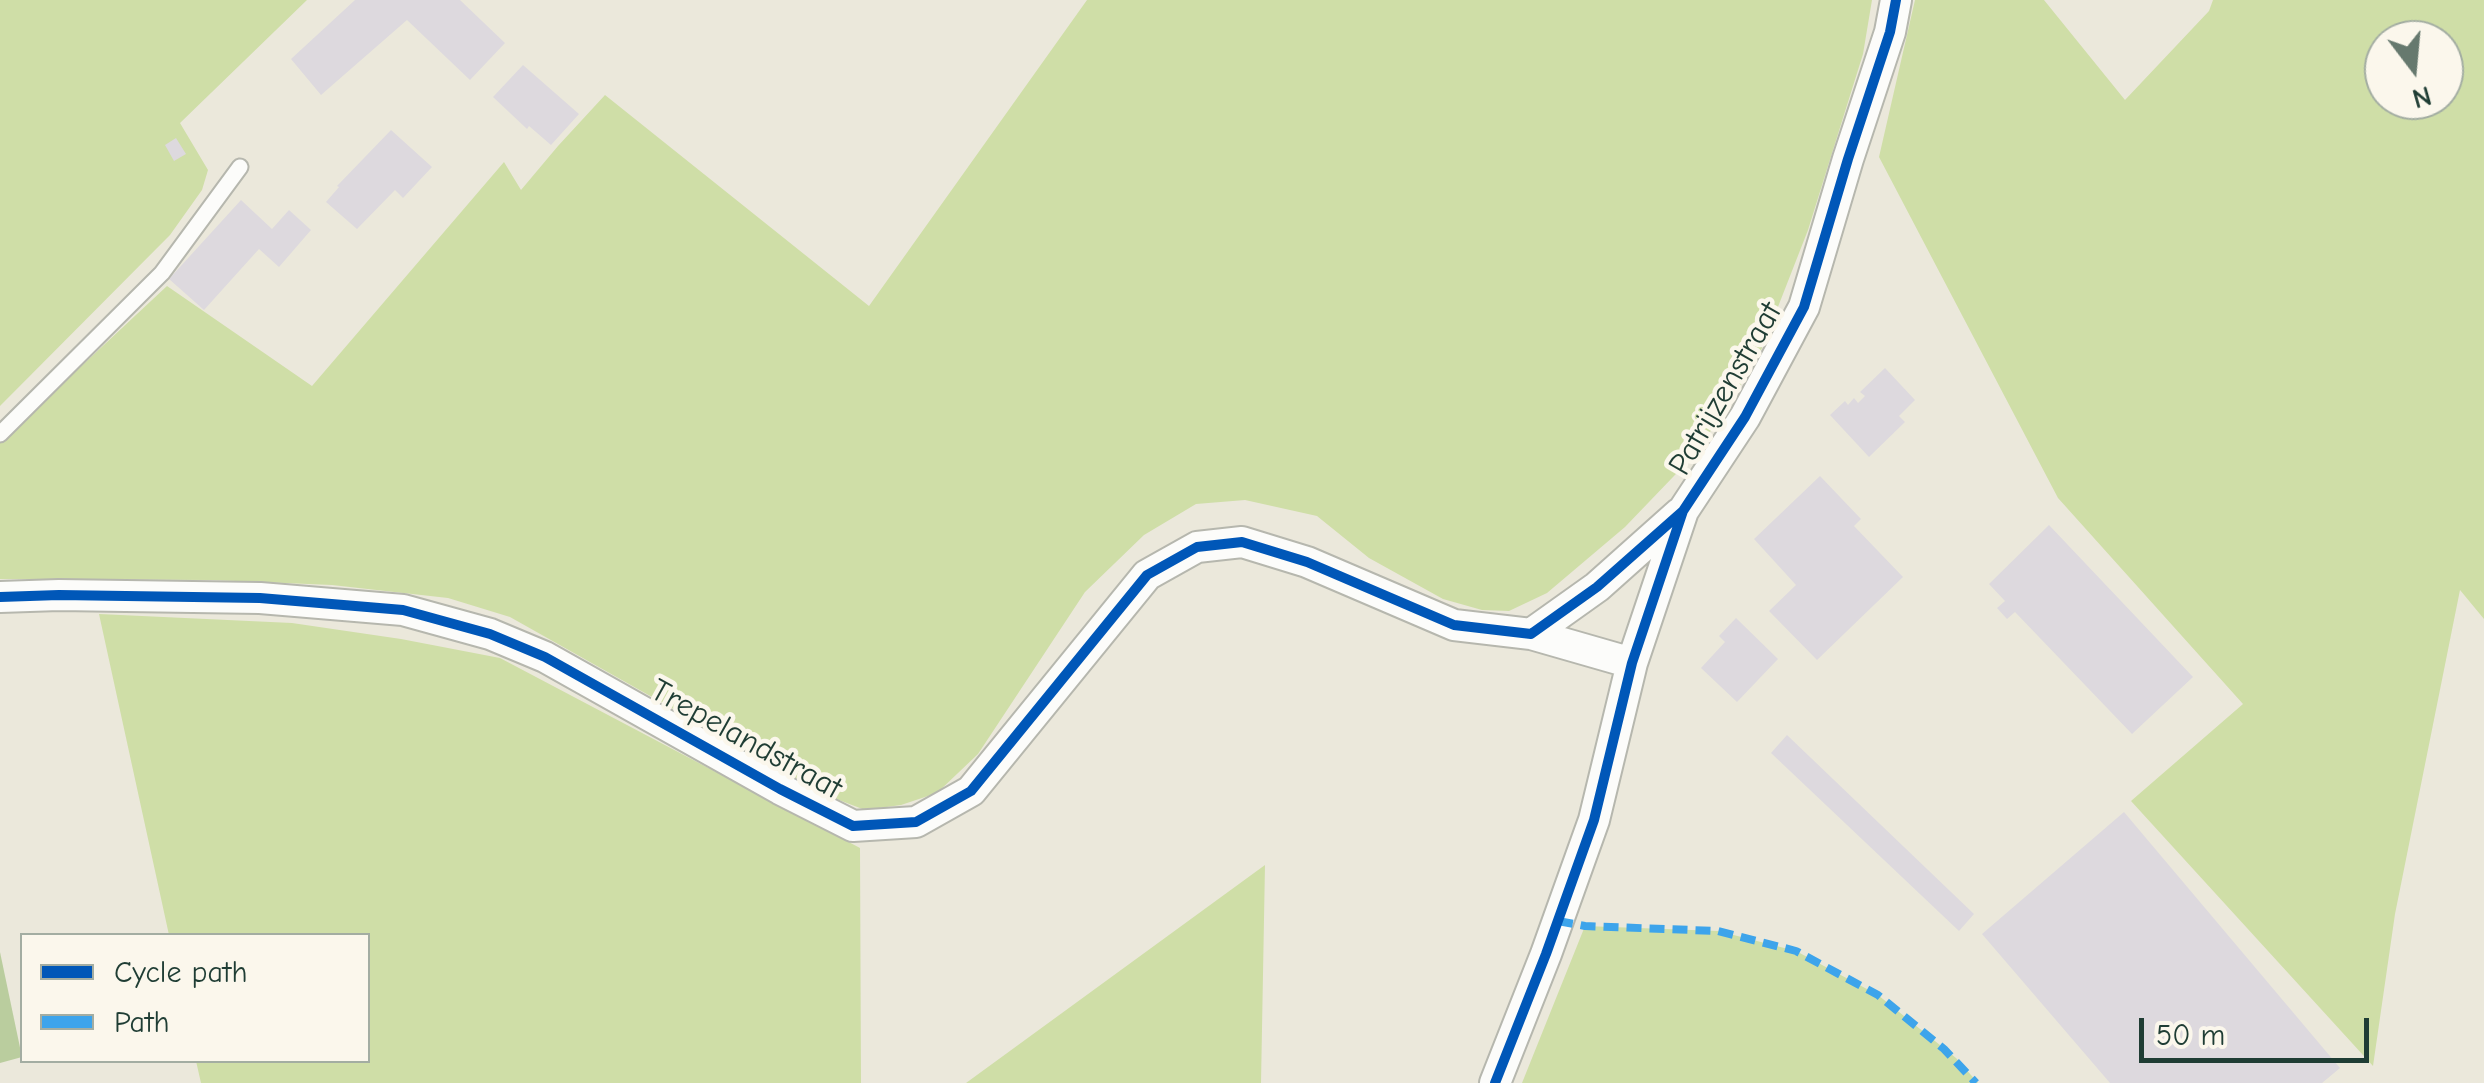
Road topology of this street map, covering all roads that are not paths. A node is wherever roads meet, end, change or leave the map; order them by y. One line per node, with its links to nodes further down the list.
1 (1896, 0): 4 (street, Patrijzenstraat)
2 (240, 168): 3 (lane)
3 (0, 434)
4 (1683, 511): 6 (street); 7 (street, Patrijzenstraat)
5 (0, 596): 6 (street, Trepelandstraat)
6 (1531, 634): 7 (street, Trepelandstraat)
7 (1632, 663): 8 (street, Patrijzenstraat)
8 (1495, 1083)

